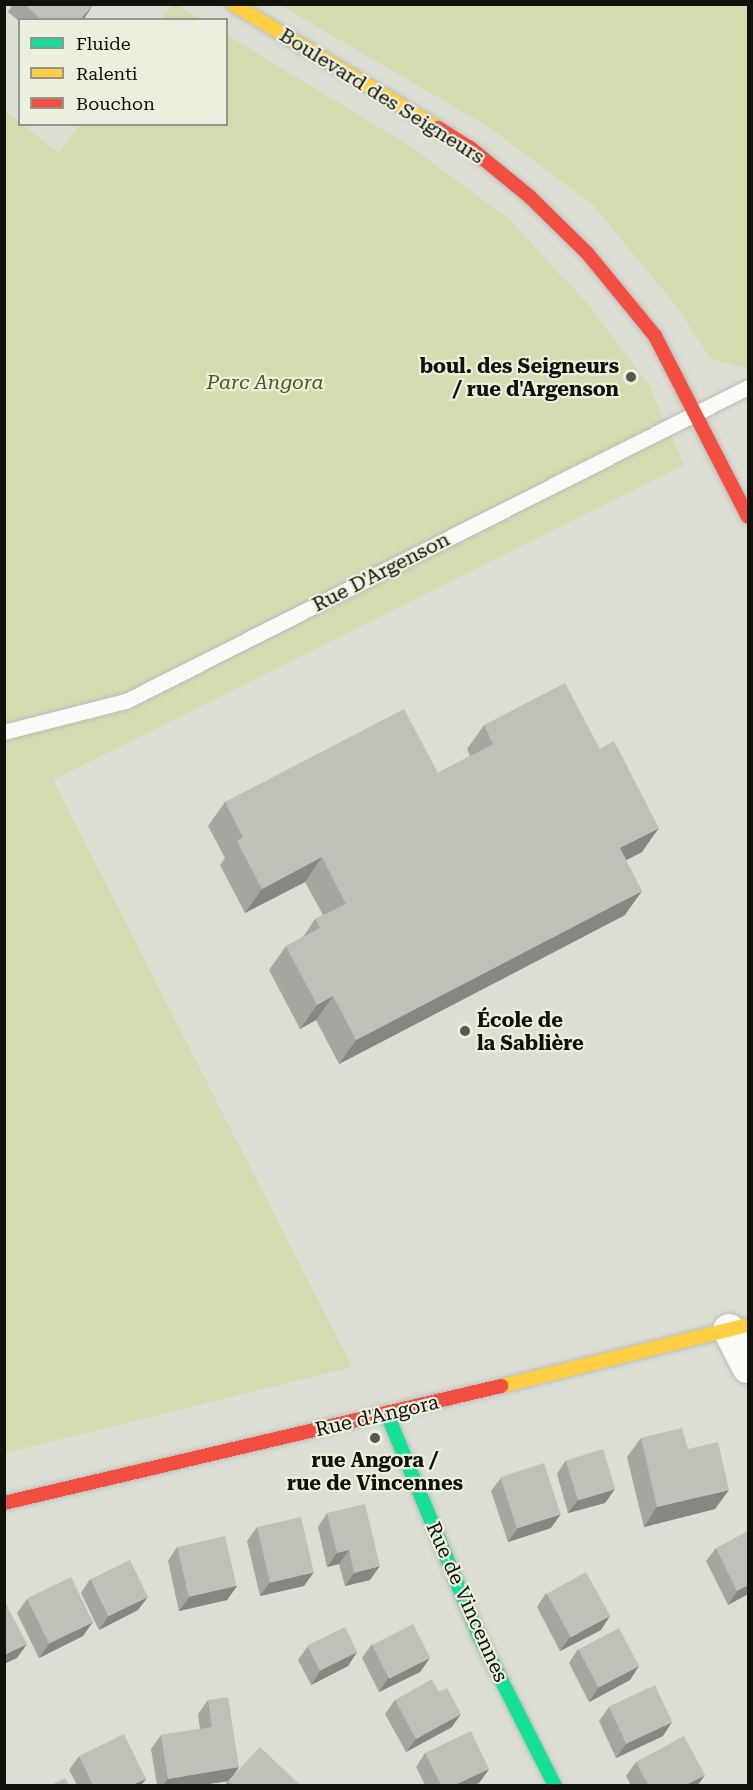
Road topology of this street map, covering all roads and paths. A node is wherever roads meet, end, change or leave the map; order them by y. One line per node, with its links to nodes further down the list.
1 (233, 4): 3 (street, Boulevard des Seigneurs)
2 (748, 387): 3 (lane, Rue D'Argenson)
3 (697, 415): 4 (street, Boulevard des Seigneurs); 5 (lane, Rue D'Argenson)
4 (748, 517)
5 (4, 732)
6 (739, 1327): 7 (street); 8 (street, Rue d'Angora)
7 (748, 1367)
8 (387, 1414): 9 (street, Rue d'Angora); 10 (street, Rue de Vincennes)
9 (4, 1503)
10 (555, 1785)

